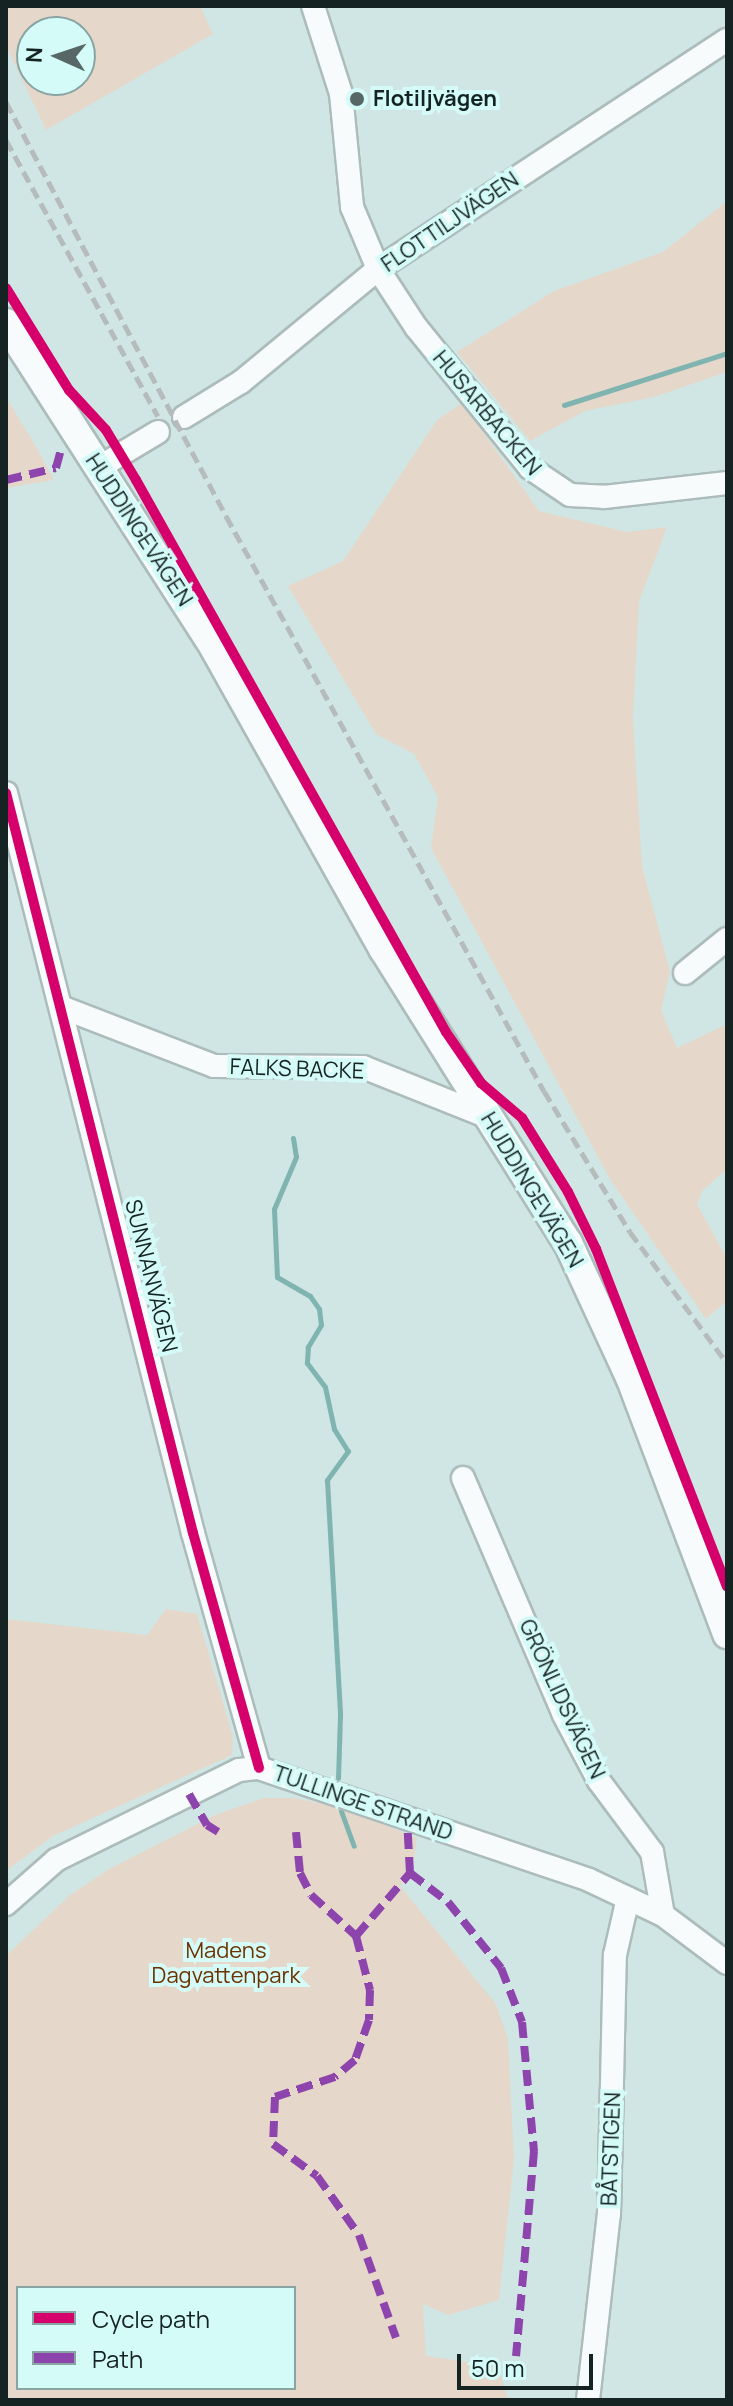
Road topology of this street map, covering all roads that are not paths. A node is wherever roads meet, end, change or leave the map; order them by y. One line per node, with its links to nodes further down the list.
1 (313, 6): 3 (street, HUSARBACKEN)
2 (727, 40): 3 (street, FLOTTILJVÄGEN)
3 (378, 269): 5 (street, FLOTTILJVÄGEN); 8 (street, HUSARBACKEN)
4 (6, 323): 7 (main road, HUDDINGEVÄGEN)
5 (184, 417)
6 (158, 432): 7 (street)
7 (98, 468): 13 (main road, HUDDINGEVÄGEN)
8 (727, 483)
9 (6, 793): 12 (street, SUNNANVÄGEN)
10 (727, 939): 11 (street)
11 (685, 973)
12 (61, 1007): 13 (street, FALKS BACKE); 16 (street, SUNNANVÄGEN)
13 (488, 1117): 15 (main road, HUDDINGEVÄGEN)
14 (463, 1478): 19 (street, GRÖNLIDSVÄGEN)
15 (727, 1634)
16 (259, 1768): 17 (street, TULLINGE STRAND); 18 (street, TULLINGE STRAND)
17 (628, 1898): 19 (street, TULLINGE STRAND); 21 (street, BÅTSTIGEN)
18 (6, 1904)
19 (663, 1915): 20 (street, TULLINGE STRAND)
20 (727, 1963)
21 (588, 2400)

